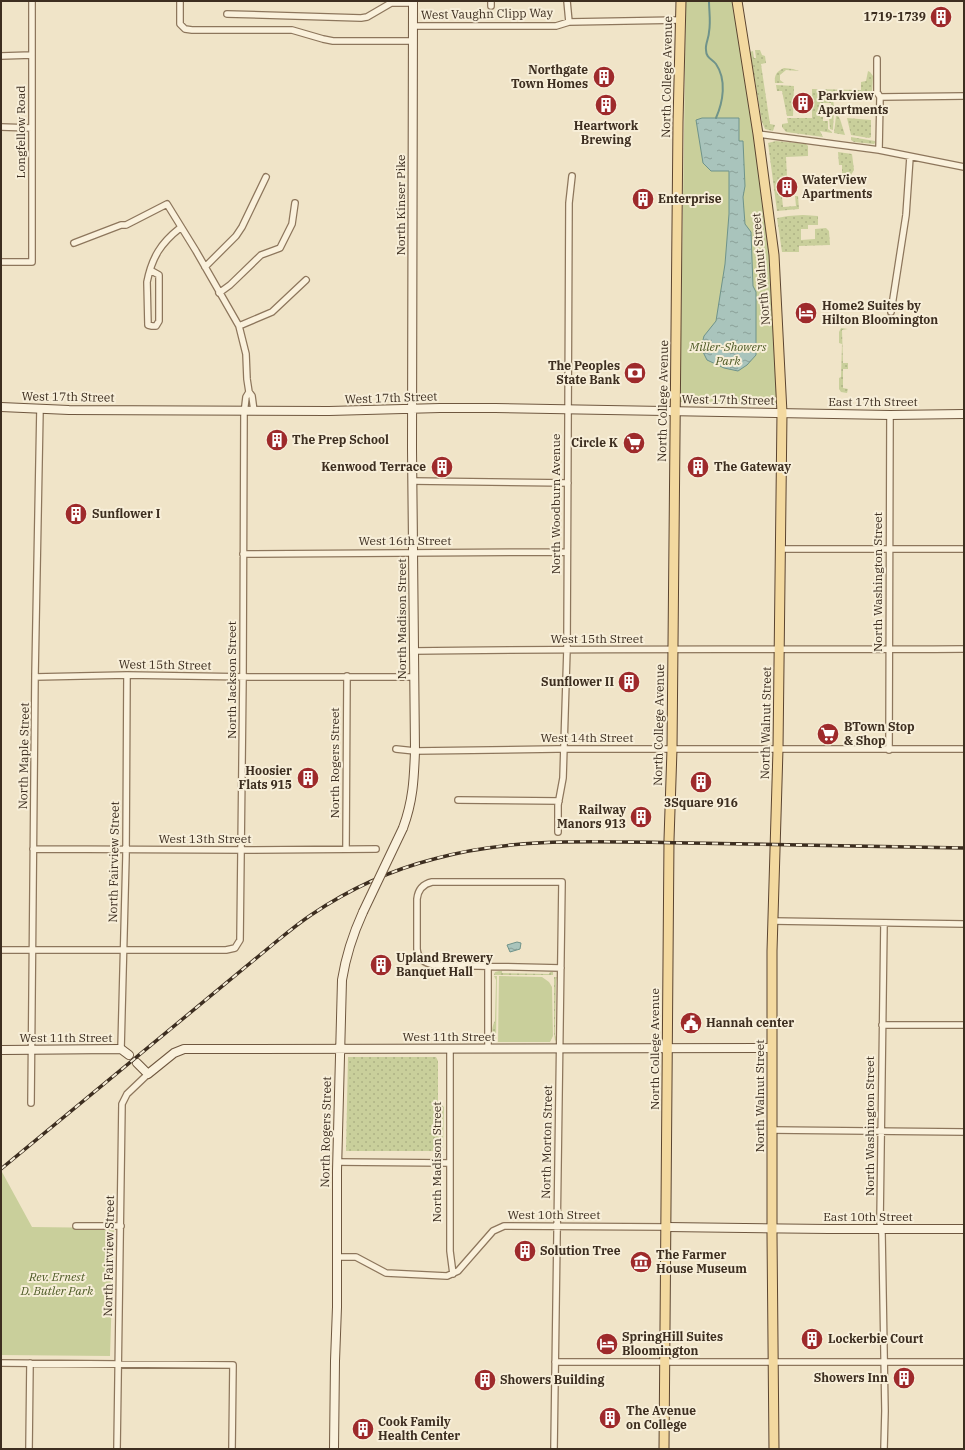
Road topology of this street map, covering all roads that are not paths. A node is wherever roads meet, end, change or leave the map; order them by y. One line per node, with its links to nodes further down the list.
1 (32, 1): 12 (street, Longfellow Road)
2 (180, 1): 11 (street)
3 (567, 1): 9 (street)
4 (681, 1): 8 (main road, North College Avenue)
5 (738, 1): 19 (main road, North Walnut Street)
6 (414, 2): 7 (street); 10 (street, North Kinser Pike)
7 (227, 14)
8 (680, 20): 9 (street, West Vaughn Clipp Way); 42 (main road, North College Avenue)
9 (569, 22): 10 (street, West Vaughn Clipp Way)
10 (413, 26): 11 (street, North Kinser Pike)
11 (413, 41): 38 (street, North Kinser Pike)
12 (32, 55): 13 (street); 18 (street, Longfellow Road)
13 (1, 56)
14 (877, 59): 16 (street)
15 (964, 96): 16 (street)
16 (880, 97): 20 (street)
17 (1, 127): 18 (street)
18 (32, 128): 28 (street, Longfellow Road)
19 (758, 134): 20 (street); 43 (main road, North Walnut Street)
20 (879, 150): 21 (street)
21 (910, 157): 22 (street); 33 (street)
22 (964, 167)
23 (572, 176): 39 (street, North Woodburn Avenue)
24 (266, 177): 29 (street)
25 (294, 203): 32 (street)
26 (180, 228): 27 (street); 29 (street); 30 (street)
27 (74, 243)
28 (1, 262)
29 (205, 267): 32 (street)
30 (150, 270): 30 (street)
31 (306, 280): 34 (street)
32 (219, 293): 34 (street)
33 (891, 312)
34 (238, 326): 35 (street)
35 (249, 392): 40 (street, North Jackson Street); 41 (street)
36 (1, 408): 37 (street, West 17th Street)
37 (40, 409): 40 (street, West 17th Street); 62 (street, North Maple Street)
38 (412, 409): 39 (street, West 17th Street); 41 (street, West 17th Street); 46 (street, North Madison Street)
39 (568, 409): 42 (street, West 17th Street); 47 (street, North Woodburn Avenue)
40 (245, 410): 41 (street, West 17th Street); 53 (street, North Jackson Street)
41 (254, 410)
42 (674, 411): 43 (street, West 17th Street); 57 (main road, North College Avenue)
43 (782, 413): 45 (street, East 17th Street); 50 (main road, North Walnut Street)
44 (964, 414): 45 (street, East 17th Street)
45 (890, 415): 48 (street, North Washington Street)
46 (412, 482): 47 (street); 51 (street, North Madison Street)
47 (568, 483): 52 (street, North Woodburn Avenue)
48 (889, 548): 49 (street); 50 (street); 55 (street, North Washington Street)
49 (964, 548)
50 (780, 549): 58 (main road, North Walnut Street)
51 (413, 552): 52 (street, West 16th Street); 53 (street, West 16th Street); 59 (street, North Madison Street)
52 (567, 552): 54 (street, North Woodburn Avenue)
53 (243, 554): 63 (street, North Jackson Street)
54 (567, 649): 57 (street, West 15th Street); 59 (street, West 15th Street); 65 (street, North Woodburn Avenue)
55 (889, 649): 56 (street, West 15th Street); 58 (street, West 15th Street); 70 (street, North Washington Street)
56 (964, 649)
57 (672, 650): 58 (street, West 15th Street); 66 (main road, North College Avenue)
58 (779, 650): 67 (main road, North Walnut Street)
59 (414, 651): 64 (street, North Madison Street)
60 (127, 675): 62 (street, West 15th Street); 63 (street, West 15th Street); 79 (street, North Fairview Street)
61 (347, 676): 63 (street, West 15th Street); 64 (street, West 15th Street); 77 (street, North Rogers Street)
62 (35, 677): 76 (street, North Maple Street)
63 (243, 677): 80 (street, North Jackson Street)
64 (414, 677): 71 (street, North Madison Street)
65 (564, 749): 66 (street, West 14th Street); 71 (street, West 14th Street); 73 (street, North Woodburn Avenue)
66 (672, 749): 67 (street, West 14th Street); 91 (main road, North College Avenue)
67 (778, 749): 70 (street, West 14th Street); 81 (main road, North Walnut Street)
68 (964, 749): 70 (street, West 14th Street)
69 (396, 750): 71 (street, West 14th Street)
70 (889, 750)
71 (415, 751): 74 (street, North Madison Street)
72 (458, 800): 73 (street)
73 (559, 801): 75 (street, North Woodburn Avenue)
74 (402, 828): 94 (street, North Rogers Street, bridge)
75 (558, 832)
76 (34, 849): 79 (street, West 13th Street); 85 (street, North Maple Street)
77 (346, 849): 78 (street, West 13th Street); 80 (street, West 13th Street)
78 (376, 849)
79 (126, 850): 80 (street, West 13th Street); 86 (street, North Fairview Street)
80 (241, 850): 86 (street, North Jackson Street)
81 (773, 921): 82 (street); 92 (main road, North Walnut Street)
82 (884, 922): 83 (street); 89 (street, North Washington Street)
83 (964, 924)
84 (1, 950): 85 (street)
85 (32, 950): 86 (street); 99 (street, North Maple Street)
86 (124, 951): 93 (street, North Fairview Street)
87 (488, 966): 88 (street); 88 (street, North Morton Street); 96 (street)
88 (561, 968): 97 (street, North Morton Street)
89 (882, 1025): 90 (street); 105 (street, North Washington Street)
90 (964, 1025)
91 (667, 1048): 92 (street, West 11th Street); 97 (street, West 11th Street); 112 (main road, North College Avenue)
92 (772, 1048): 104 (main road, North Walnut Street)
93 (121, 1049): 99 (street, West 11th Street); 100 (street, West 11th Street)
94 (340, 1049): 95 (street, West 11th Street); 102 (street, West 11th Street); 107 (street, North Rogers Street)
95 (450, 1049): 96 (street, West 11th Street); 108 (street, North Madison Street)
96 (488, 1049): 97 (street, West 11th Street)
97 (559, 1049): 111 (street, North Morton Street)
98 (1, 1050): 99 (street, West 11th Street)
99 (31, 1050): 103 (street, North Maple Street)
100 (129, 1055)
101 (137, 1063): 102 (street)
102 (148, 1074): 110 (street, North Fairview Street)
103 (31, 1103)
104 (772, 1130): 105 (street); 113 (main road, North Walnut Street)
105 (881, 1131): 106 (street); 114 (street, North Washington Street)
106 (964, 1132)
107 (337, 1162): 108 (street); 116 (street, North Rogers Street)
108 (449, 1163): 117 (street, North Madison Street)
109 (76, 1226): 110 (street)
110 (121, 1226): 125 (street, North Fairview Street)
111 (557, 1227): 112 (street, West 10th Street); 117 (street, West 10th Street); 119 (street, North Morton Street)
112 (666, 1227): 113 (street, West 10th Street); 118 (main road, North College Avenue)
113 (772, 1228): 114 (street, East 10th Street); 120 (main road, North Walnut Street)
114 (881, 1229): 115 (street, East 10th Street); 121 (street, North Washington Street)
115 (964, 1229)
116 (336, 1256): 117 (street); 129 (street, North Rogers Street)
117 (453, 1274)
118 (664, 1361): 119 (street); 120 (street); 131 (main road, North College Avenue)
119 (555, 1362): 130 (street, North Morton Street)
120 (774, 1362): 121 (street); 132 (main road, North Walnut Street)
121 (884, 1362): 122 (street); 133 (street, North Washington Street)
122 (964, 1362)
123 (1, 1363): 124 (street)
124 (30, 1363): 125 (street); 126 (street)
125 (119, 1363): 127 (street, North Fairview Street); 128 (street)
126 (28, 1449)
127 (118, 1449)
128 (232, 1449)
129 (334, 1449)
130 (554, 1449)
131 (664, 1449)
132 (774, 1449)
133 (884, 1449)

